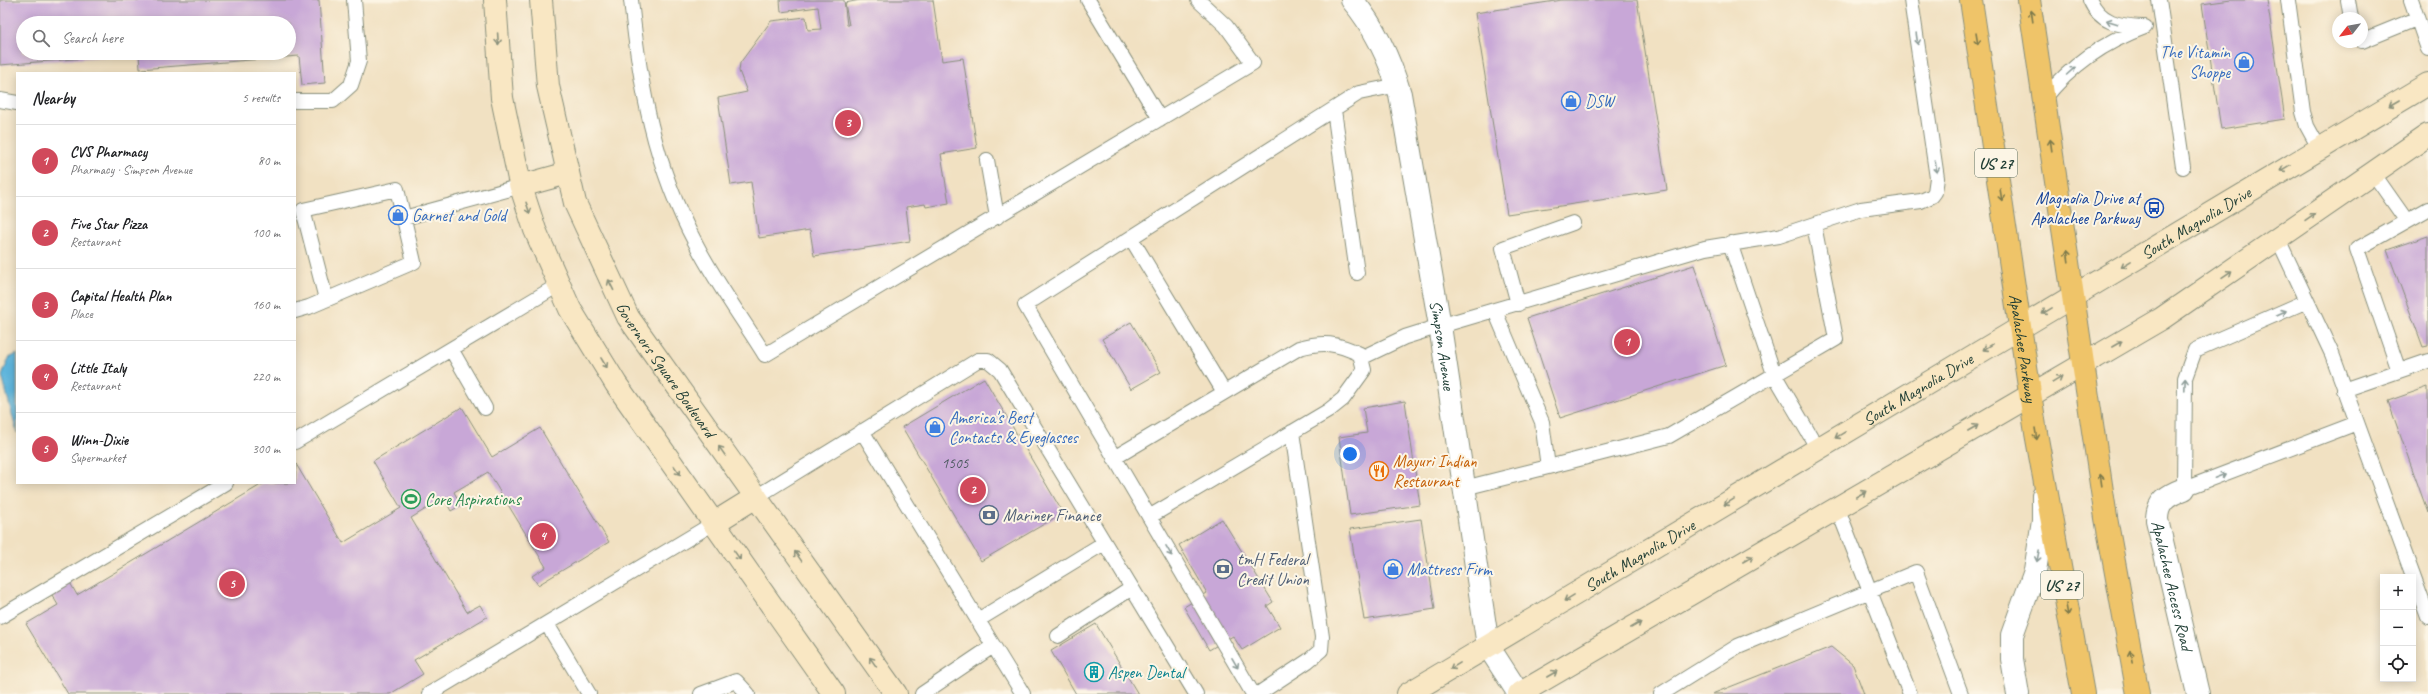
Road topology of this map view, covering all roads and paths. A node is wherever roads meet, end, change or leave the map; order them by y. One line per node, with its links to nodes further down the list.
1 (354, 0): 26 (lane)
2 (495, 0): 36 (main road, one-way to 36)
3 (541, 0): 34 (main road, Governors Square Boulevard)
4 (632, 0): 38 (lane)
5 (1088, 0): 29 (lane)
6 (1198, 0): 29 (lane)
7 (1352, 0): 23 (street, Simpson Avenue)
8 (1911, 0): 42 (lane, one-way to 42)
9 (1971, 0): 55 (main road, Apalachee Parkway / US 27, one-way to 55)
10 (2030, 0): 24 (main road, one-way to 10)
11 (2090, 0): 19 (lane, one-way to 11)
12 (2159, 0): 18 (lane)
13 (2288, 0): 31 (lane)
14 (2348, 0): 16 (lane)
15 (2411, 0): 17 (lane)
16 (2350, 12)
17 (2416, 19): 20 (lane); 21 (lane)
18 (2162, 24): 19 (lane); 33 (lane)
19 (2145, 27): 24 (lane, one-way to 19)
20 (2368, 39)
21 (2428, 49)
22 (2428, 84): 31 (main road, South Magnolia Drive, one-way to 31)
23 (1398, 85): 28 (lane); 54 (street, Simpson Avenue)
24 (2044, 99): 48 (main road, one-way to 24)
25 (0, 100): 27 (lane)
26 (296, 101)
27 (16, 103)
28 (1334, 110): 43 (lane); 46 (lane)
29 (1160, 118): 38 (lane)
30 (2428, 135): 35 (main road)
31 (2319, 148): 48 (main road, South Magnolia Drive, one-way to 48)
32 (987, 160): 38 (lane)
33 (2183, 167)
34 (568, 173): 36 (main road); 77 (main road, Governors Square Boulevard, one-way to 34)
35 (2373, 173): 40 (lane); 44 (main road, one-way to 35)
36 (520, 186): 39 (lane); 47 (main road, one-way to 47)
37 (2428, 209): 40 (lane)
38 (997, 217)
39 (404, 218): 49 (lane); 49 (lane)
40 (2406, 220): 60 (lane)
41 (1573, 223): 51 (lane)
42 (1814, 226): 45 (lane); 61 (lane)
43 (1131, 238): 63 (lane); 71 (lane)
44 (2278, 239): 50 (lane); 59 (main road, one-way to 44)
45 (1730, 243): 51 (lane); 61 (lane)
46 (1357, 273)
47 (560, 284): 56 (lane); 80 (main road, one-way to 80)
48 (2073, 295): 55 (main road, South Magnolia Drive, one-way to 55); 59 (main road)
49 (326, 300): 52 (lane)
50 (2307, 301): 62 (lane); 76 (lane, one-way to 50)
51 (1518, 304): 53 (lane)
52 (296, 311)
53 (1495, 311): 54 (lane); 72 (lane)
54 (1440, 326): 57 (lane); 75 (street, Simpson Avenue)
55 (2021, 327): 64 (main road, Apalachee Parkway / US 27); 70 (main road, South Magnolia Drive, one-way to 70)
56 (451, 349): 65 (lane); 69 (lane)
57 (1361, 358): 63 (lane); 68 (lane)
58 (2428, 361): 60 (lane)
59 (2084, 363): 64 (main road, one-way to 59); 111 (main road, one-way to 59)
60 (2399, 371): 62 (lane)
61 (1774, 374): 70 (lane); 72 (lane)
62 (2344, 390): 66 (lane)
63 (1224, 392): 71 (lane)
64 (2030, 395): 73 (main road, Apalachee Parkway / US 27, one-way to 73); 78 (main road, one-way to 64)
65 (485, 408)
66 (2357, 423): 76 (lane, one-way to 66); 85 (lane)
67 (862, 431): 77 (lane); 81 (lane); 86 (lane)
68 (1292, 432): 79 (lane); 103 (lane)
69 (296, 441)
70 (1818, 449): 90 (main road, South Magnolia Drive, one-way to 90)
71 (1114, 458): 79 (lane)
72 (1548, 467): 75 (lane)
73 (2043, 475): 109 (street, one-way to 109); 110 (main road, Apalachee Parkway / US 27, one-way to 110)
74 (224, 484): 84 (lane)
75 (1464, 488): 90 (street, Simpson Avenue)
76 (2184, 490): 112 (street, Apalachee Access Road)
77 (756, 498): 80 (main road); 98 (main road, Governors Square Boulevard, one-way to 77)
78 (1837, 507): 83 (lane); 105 (main road, one-way to 78)
79 (1149, 517): 102 (lane, one-way to 102)
80 (714, 523): 87 (lane); 97 (main road, one-way to 97)
81 (1104, 543): 82 (lane); 86 (lane)
82 (1132, 588): 88 (lane); 101 (lane)
83 (1871, 591): 106 (lane); 107 (lane); 108 (lane)
84 (0, 617)
85 (2428, 618)
86 (978, 620): 89 (lane)
87 (546, 624): 92 (lane); 93 (lane)
88 (1058, 636)
89 (994, 646): 99 (lane); 100 (lane)
90 (1488, 646): 104 (main road, South Magnolia Drive, one-way to 104); 105 (street, Simpson Avenue)
91 (725, 684): 94 (lane); 95 (lane); 96 (lane)
92 (429, 694)
93 (588, 694)
94 (701, 694)
95 (738, 694)
96 (748, 694)
97 (834, 694)
98 (896, 694)
99 (922, 694)
100 (1023, 694)
101 (1196, 694)
102 (1253, 694)
103 (1258, 694)
104 (1408, 694)
105 (1519, 694)
106 (1661, 694)
107 (1910, 694)
108 (1961, 694)
109 (2018, 694)
110 (2083, 694)
111 (2138, 694)
112 (2198, 694)

